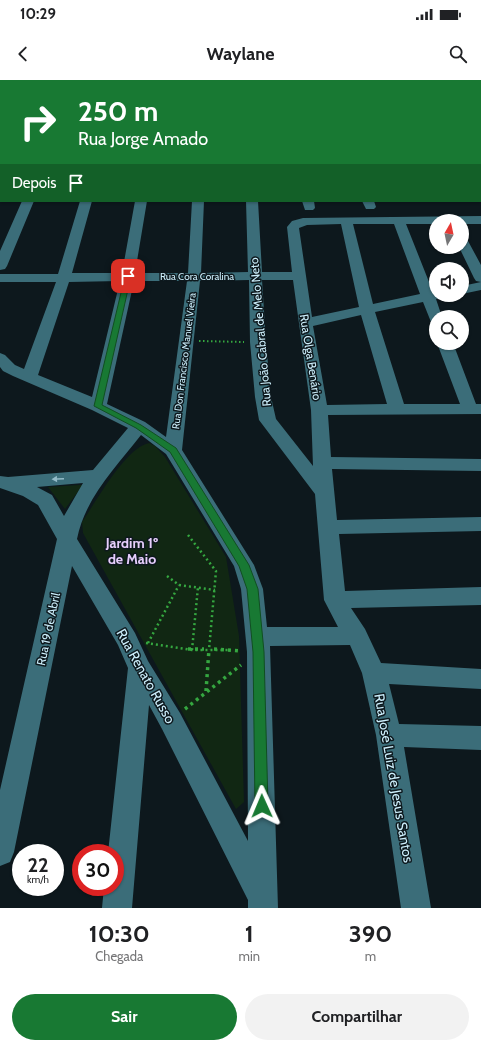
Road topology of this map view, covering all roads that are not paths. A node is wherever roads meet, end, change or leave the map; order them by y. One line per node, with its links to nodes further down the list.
1 (28, 202): 14 (street)
2 (86, 202): 19 (street)
3 (141, 202): 15 (street)
4 (198, 202): 16 (street, Rua Don Francisco Manuel Vieira)
5 (252, 202): 17 (street, Rua João Cabral de Melo Neto)
6 (408, 210): 7 (street)
7 (464, 210)
8 (469, 220): 9 (street)
9 (481, 220)
10 (346, 221): 11 (street); 18 (street, Rua Olga Benário); 26 (street)
11 (399, 221): 12 (street); 23 (street)
12 (429, 221)
13 (469, 254): 21 (street)
14 (0, 266)
15 (128, 276): 16 (street, Rua Cora Coralina); 19 (street, Rua Cora Coralina); 31 (street)
16 (194, 276): 17 (street, Rua Cora Coralina); 36 (street, Rua Don Francisco Manuel Vieira)
17 (255, 276): 18 (street, Rua Cora Coralina); 41 (street, Rua João Cabral de Melo Neto)
18 (298, 276): 27 (street, Rua Olga Benário)
19 (64, 277): 20 (street, Rua Cora Coralina); 30 (street)
20 (0, 278)
21 (481, 278)
22 (481, 286): 24 (street)
23 (429, 289)
24 (469, 289)
25 (429, 297): 26 (street)
26 (367, 310): 27 (street); 32 (street)
27 (305, 323): 34 (street, Rua Olga Benário)
28 (448, 350): 33 (street)
29 (0, 358): 30 (street)
30 (29, 377): 31 (street)
31 (98, 406): 35 (street)
32 (397, 409): 33 (street); 34 (street)
33 (476, 409)
34 (319, 410): 37 (street, Rua Olga Benário)
35 (138, 426): 36 (street); 39 (street, Rua 19 de Abril)
36 (173, 450): 48 (street)
37 (322, 463): 38 (street); 41 (street, Rua Olga Benário)
38 (481, 465)
39 (97, 476): 40 (street, one-way to 40); 44 (street, Rua 19 de Abril)
40 (1, 482): 44 (street, Rua Renato Russo)
41 (324, 492): 43 (street, Rua José Luiz de Jesus Santos)
42 (481, 524): 43 (street)
43 (328, 527): 46 (street, Rua José Luiz de Jesus Santos)
44 (67, 540): 49 (street, Rua Renato Russo); 54 (street, Rua 19 de Abril)
45 (481, 596): 46 (street)
46 (335, 600): 47 (street, Rua José Luiz de Jesus Santos)
47 (357, 636): 48 (street); 50 (street, Rua José Luiz de Jesus Santos)
48 (258, 644): 55 (street)
49 (140, 668): 55 (street, Rua Renato Russo); 56 (street)
50 (374, 673): 51 (street); 52 (street, Rua José Luiz de Jesus Santos)
51 (481, 679)
52 (389, 735): 53 (street); 57 (street, Rua José Luiz de Jesus Santos)
53 (481, 738)
54 (0, 852)
55 (263, 903)
56 (117, 908)
57 (416, 908)

